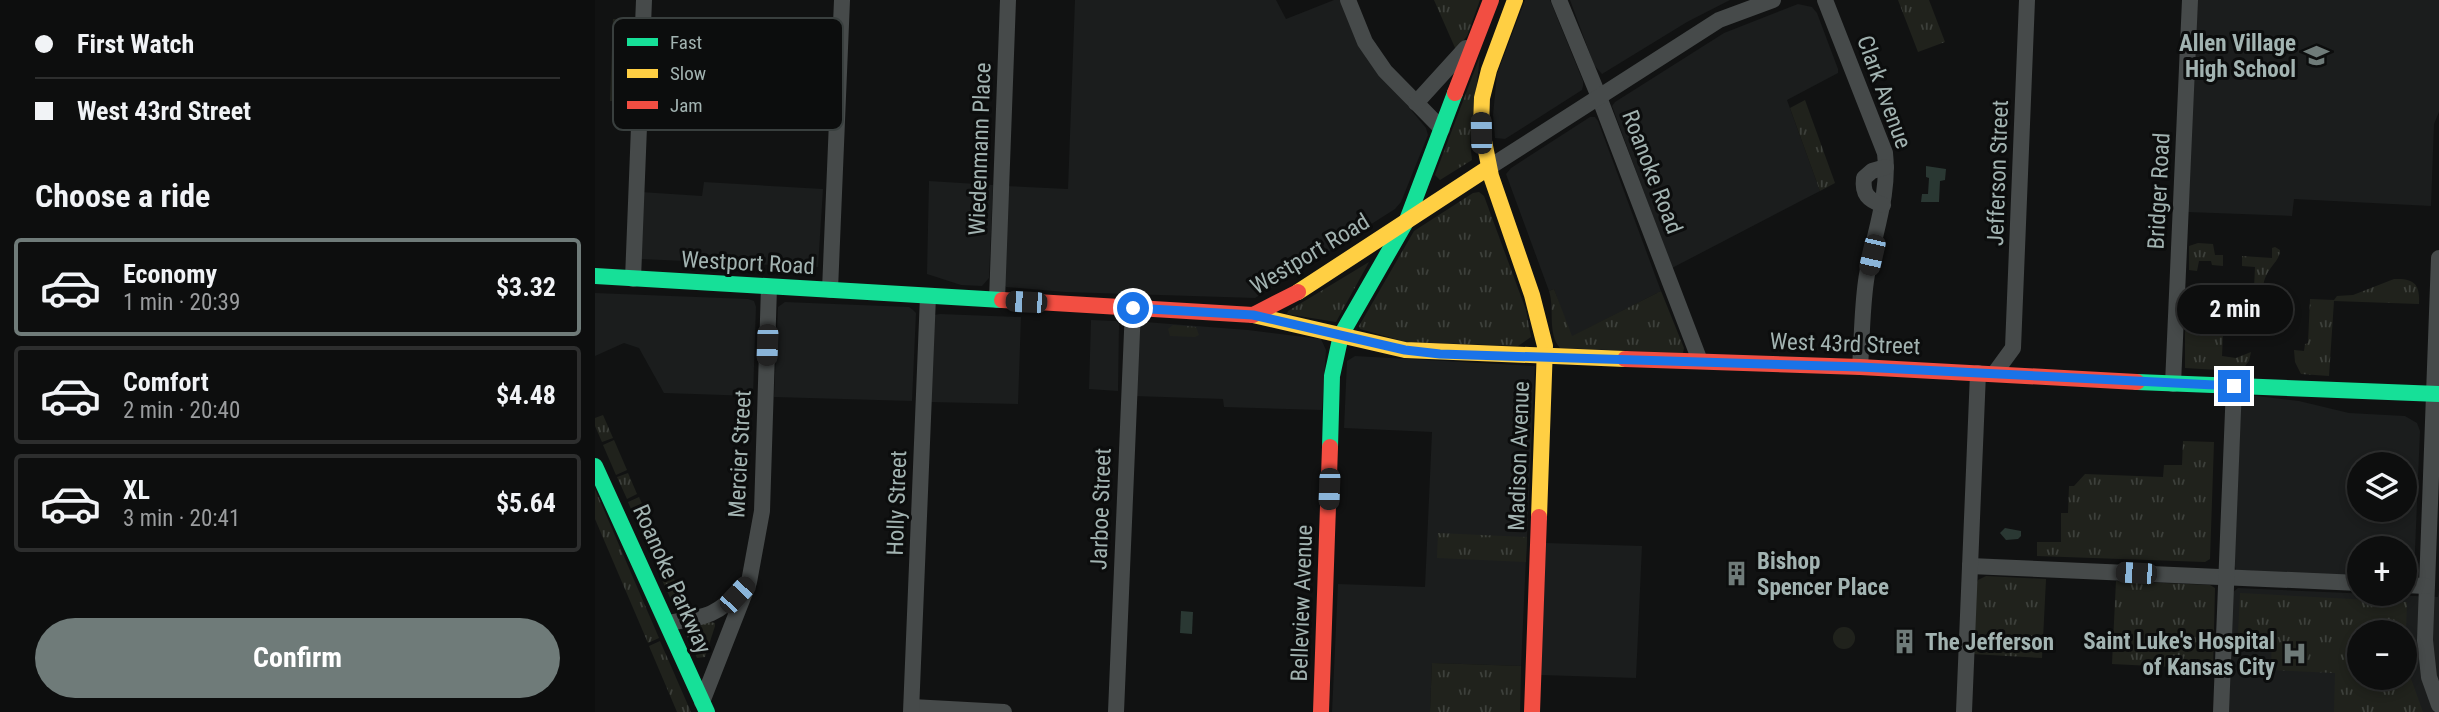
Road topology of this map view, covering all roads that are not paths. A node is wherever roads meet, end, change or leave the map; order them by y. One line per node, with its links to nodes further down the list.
1 (643, 0): 12 (street)
2 (842, 0): 13 (street)
3 (1008, 0): 30 (street, Wiedenmann Place)
4 (1348, 0): 16 (street)
5 (1491, 0): 14 (street, Belleview Avenue)
6 (1515, 0): 21 (street, Madison Avenue)
7 (1559, 0): 15 (street, Roanoke Road)
8 (1773, 0): 15 (street, Westport Road)
9 (1825, 0): 20 (street, Clark Avenue)
10 (2027, 0): 34 (street, Jefferson Street)
11 (2190, 0): 40 (street, Bridger Road)
12 (642, 18)
13 (841, 18)
14 (1477, 36): 16 (street); 17 (street, Belleview Avenue)
15 (1599, 97): 21 (street, Westport Road); 36 (street, Roanoke Road)
16 (1416, 103): 17 (street)
17 (1442, 129): 23 (street, Belleview Avenue)
18 (638, 130): 26 (street)
19 (837, 130): 28 (street)
20 (1887, 167): 22 (street, Clark Avenue); 22 (street)
21 (1488, 168): 23 (street, Westport Road); 35 (street, Madison Avenue)
22 (1883, 205): 37 (street, Clark Avenue)
23 (1407, 220): 32 (street, Westport Road); 33 (street, Belleview Avenue)
24 (2439, 258): 42 (street)
25 (595, 276): 26 (street, Westport Road)
26 (633, 279): 27 (street, Westport Road)
27 (769, 287): 28 (street, Westport Road); 46 (street, Mercier Street)
28 (830, 290): 29 (street, Westport Road)
29 (928, 296): 30 (street, Westport Road); 53 (street, Holly Street)
30 (997, 300): 31 (street, Westport Road)
31 (1133, 308): 32 (street, Westport Road); 55 (street, Jarboe Street)
32 (1253, 315): 33 (street, West 43rd Street)
33 (1341, 335): 35 (street, West 43rd Street); 56 (street, Belleview Avenue)
34 (2013, 348): 38 (street); 39 (street)
35 (1545, 357): 36 (street, West 43rd Street); 57 (street, Madison Avenue)
36 (1700, 361): 37 (street, West 43rd Street)
37 (1860, 367): 38 (street, West 43rd Street)
38 (1986, 374): 39 (street, West 43rd Street); 44 (street)
39 (2031, 376): 40 (street, West 43rd Street)
40 (2173, 384): 41 (street, West 43rd Street)
41 (2234, 386): 42 (street, West 43rd Street); 45 (street)
42 (2436, 394): 49 (street)
43 (595, 466): 50 (street, Roanoke Parkway)
44 (1970, 566): 45 (street); 58 (street)
45 (2226, 578): 47 (street); 59 (street)
46 (749, 582): 50 (street); 52 (street, Mercier Street)
47 (2347, 583)
48 (2417, 586): 49 (street)
49 (2426, 586): 51 (street)
50 (667, 623): 52 (street, Roanoke Parkway)
51 (2439, 705)
52 (705, 707)
53 (912, 710): 54 (street)
54 (1004, 712)
55 (1116, 712)
56 (1321, 712)
57 (1532, 712)
58 (1963, 712)
59 (2221, 712)

